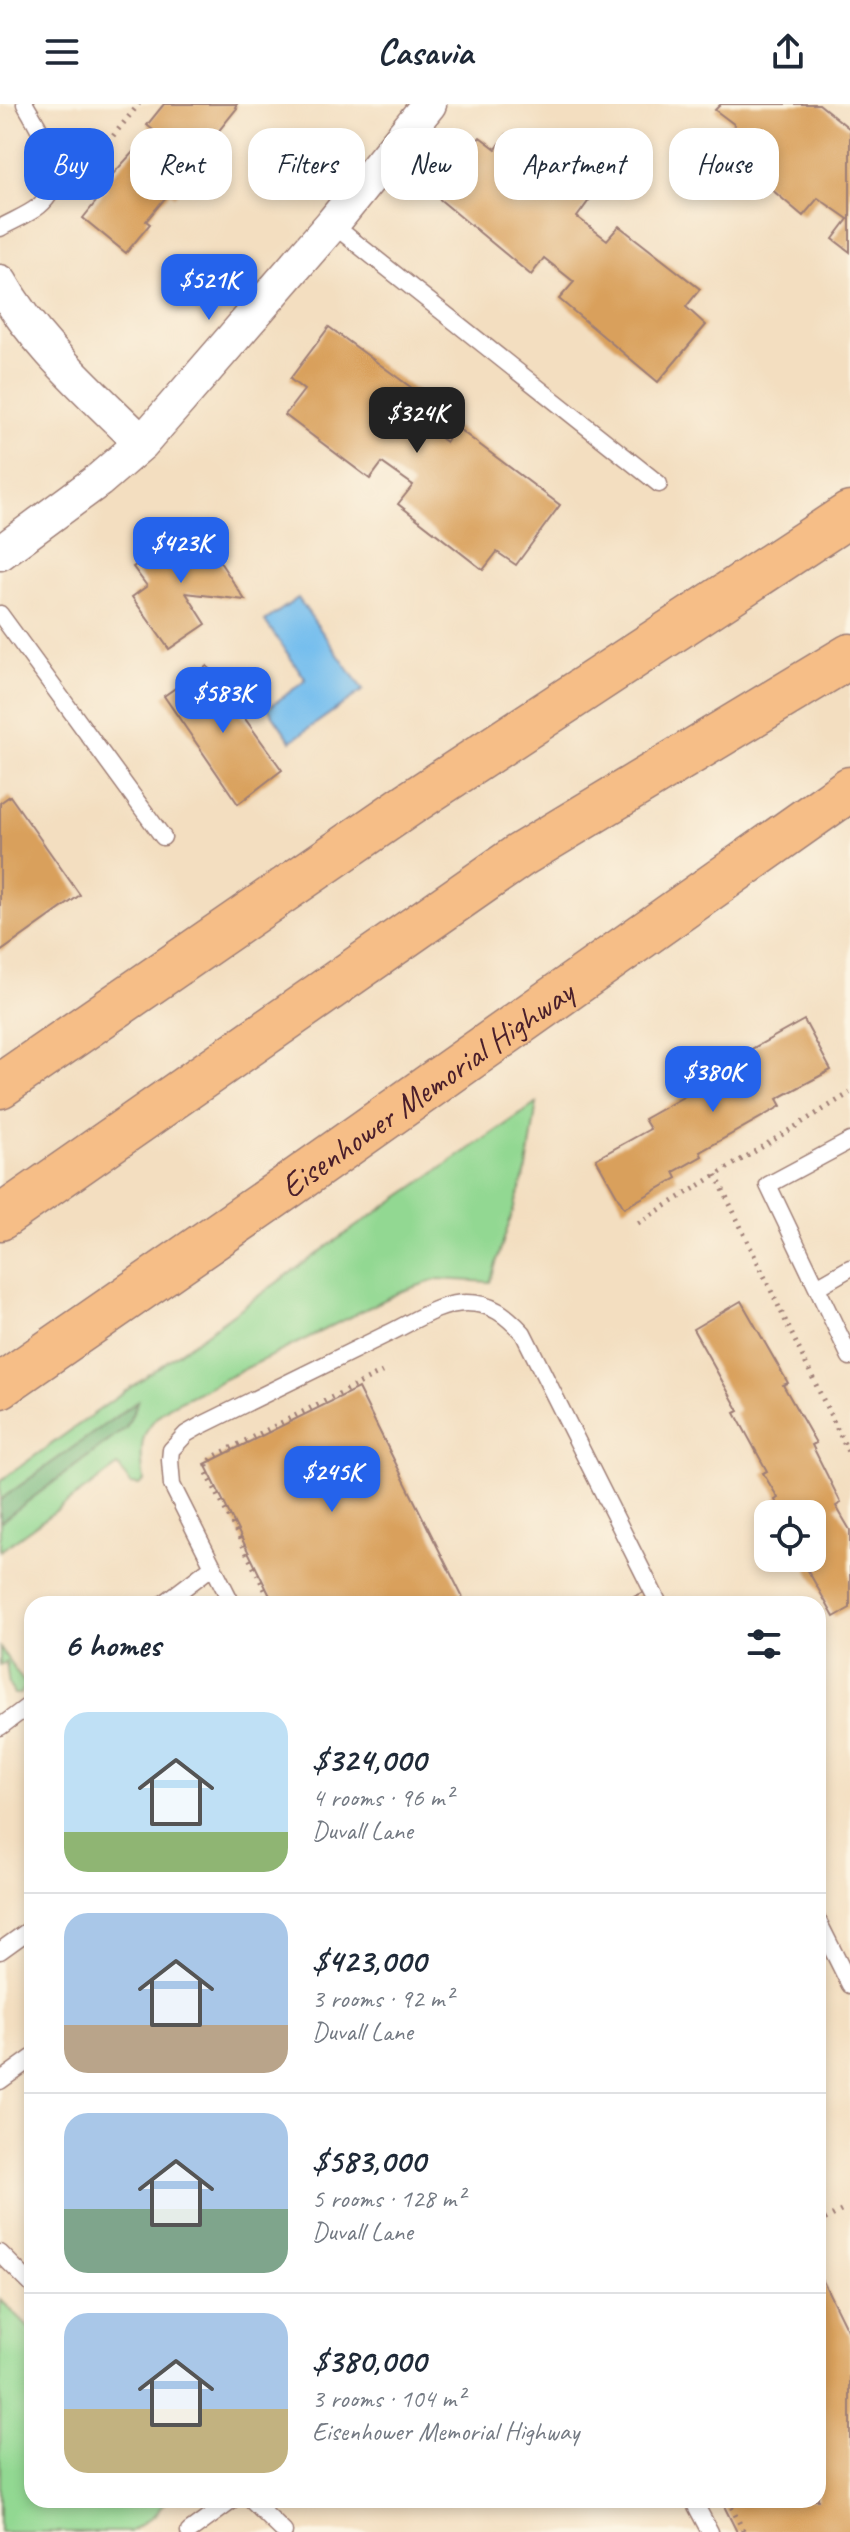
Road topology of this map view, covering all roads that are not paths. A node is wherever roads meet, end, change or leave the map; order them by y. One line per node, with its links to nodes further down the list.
1 (25, 104): 4 (lane)
2 (429, 104): 3 (street)
3 (332, 224): 6 (street); 7 (lane)
4 (0, 228)
5 (0, 282): 6 (street)
6 (142, 443): 9 (street)
7 (659, 484)
8 (850, 514): 16 (highway)
9 (0, 553)
10 (0, 614): 14 (lane)
11 (850, 656): 18 (highway)
12 (850, 789): 15 (highway, Eisenhower Memorial Highway)
13 (850, 810): 15 (highway)
14 (163, 837)
15 (730, 873): 22 (highway, Eisenhower Memorial Highway)
16 (0, 1086)
17 (850, 1141): 20 (lane)
18 (0, 1218)
19 (850, 1268): 20 (lane)
20 (817, 1287): 21 (lane)
21 (850, 1357)
22 (0, 1386)
23 (213, 1566): 24 (lane); 25 (lane); 26 (lane)
24 (174, 1596)
25 (228, 1596)
26 (655, 1596)
27 (24, 1709): 28 (lane)
28 (0, 1727)
29 (24, 1934): 31 (lane)
30 (826, 1937): 32 (lane)
31 (0, 1951)
32 (850, 1985)
33 (24, 2064): 34 (lane)
34 (0, 2081)
35 (0, 2253): 36 (lane)
36 (24, 2277)
37 (222, 2508): 40 (lane)
38 (259, 2508): 41 (lane)
39 (697, 2508): 42 (lane)
40 (189, 2532)
41 (284, 2532)
42 (710, 2532)

